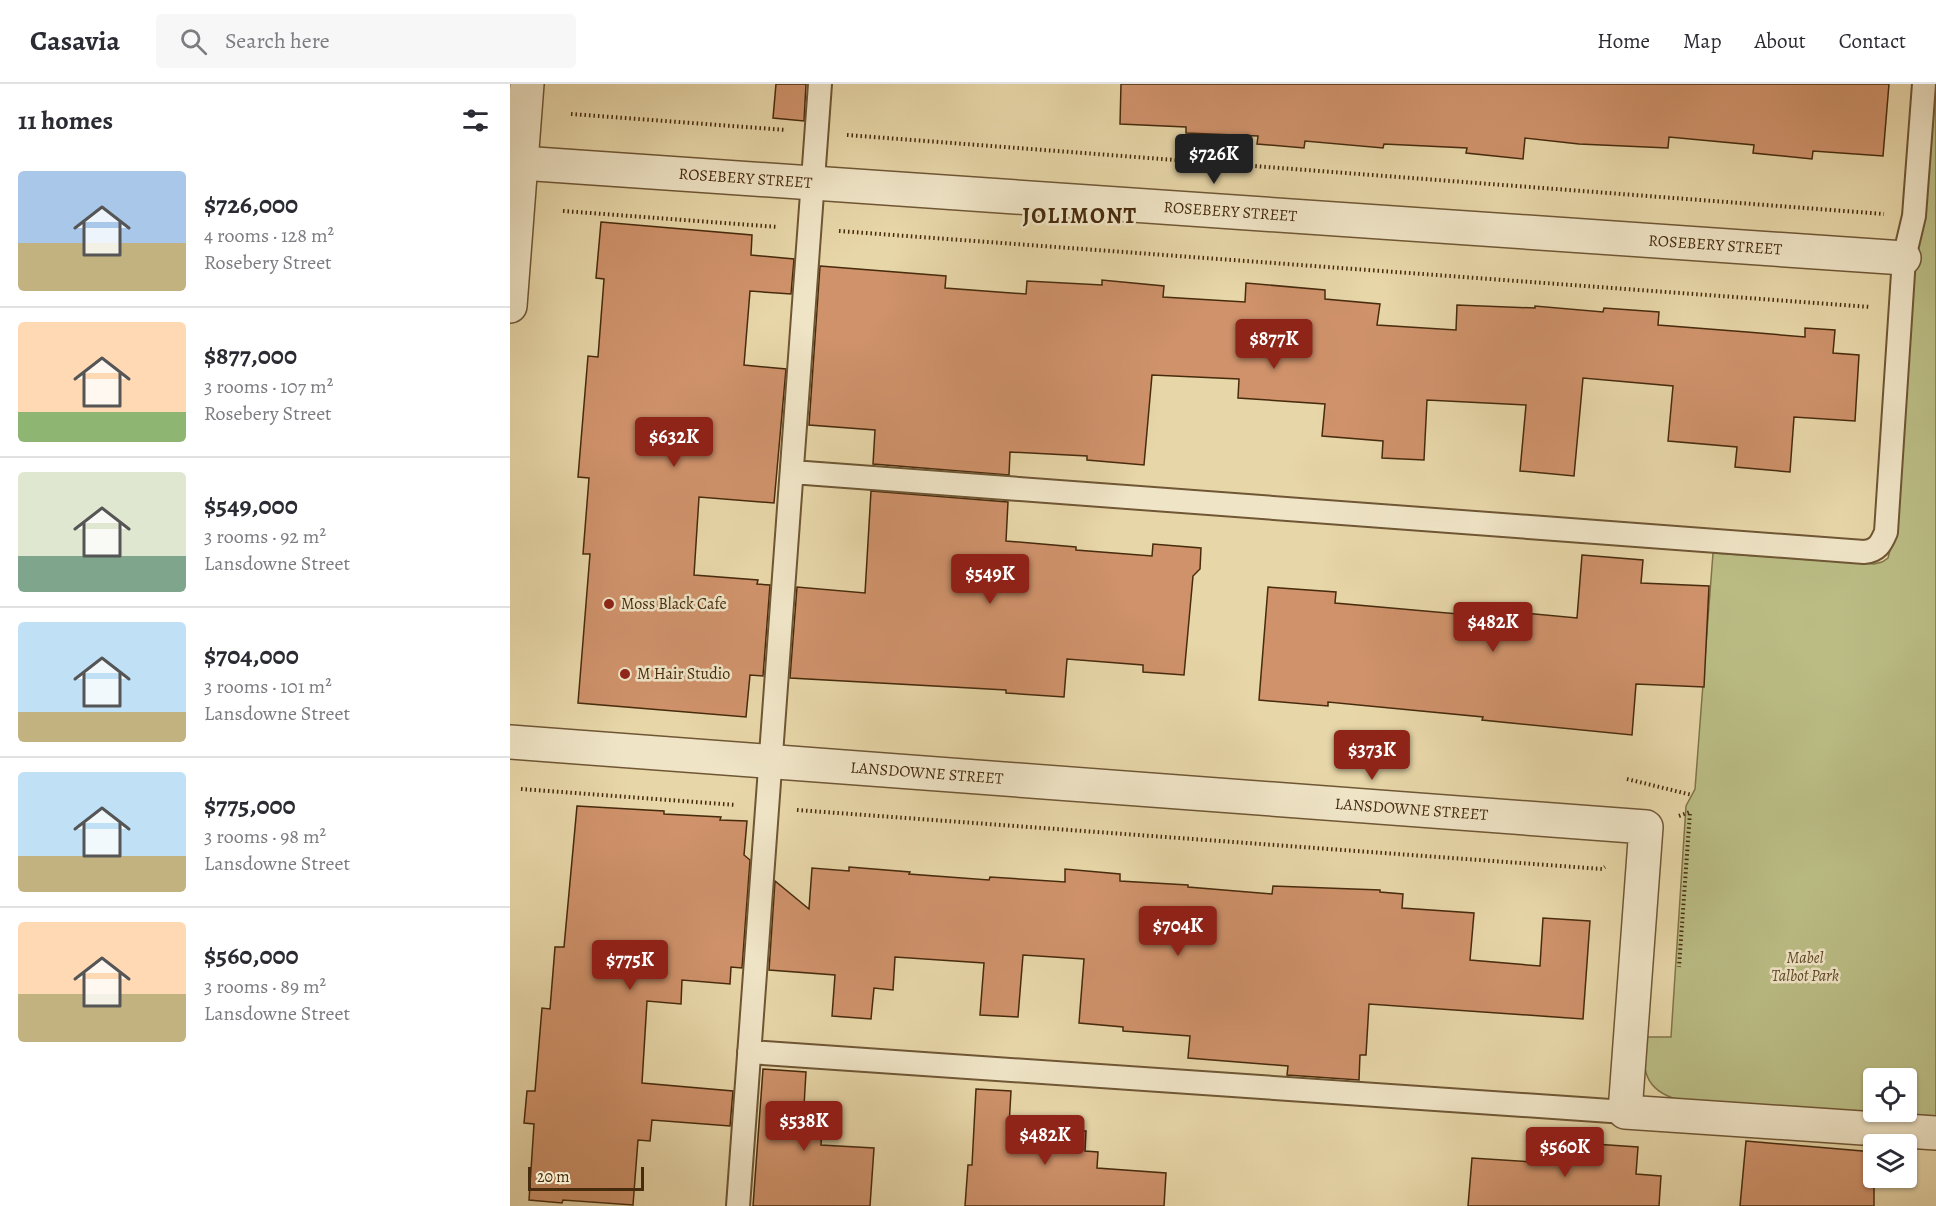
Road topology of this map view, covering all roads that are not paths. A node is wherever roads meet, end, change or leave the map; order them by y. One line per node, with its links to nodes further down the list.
1 (527, 84): 4 (street)
2 (820, 84): 5 (lane)
3 (1924, 84): 6 (lane)
4 (521, 163): 5 (street, ROSEBERY STREET); 7 (street)
5 (813, 183): 6 (street, ROSEBERY STREET); 8 (lane)
6 (1904, 258): 8 (lane)
7 (510, 306)
8 (792, 472): 10 (lane)
9 (510, 742): 10 (street, LANSDOWNE STREET)
10 (770, 763): 11 (lane); 12 (street, LANSDOWNE STREET)
11 (749, 1052): 12 (lane); 14 (lane)
12 (1625, 1112): 13 (street)
13 (1936, 1133)
14 (738, 1206)

